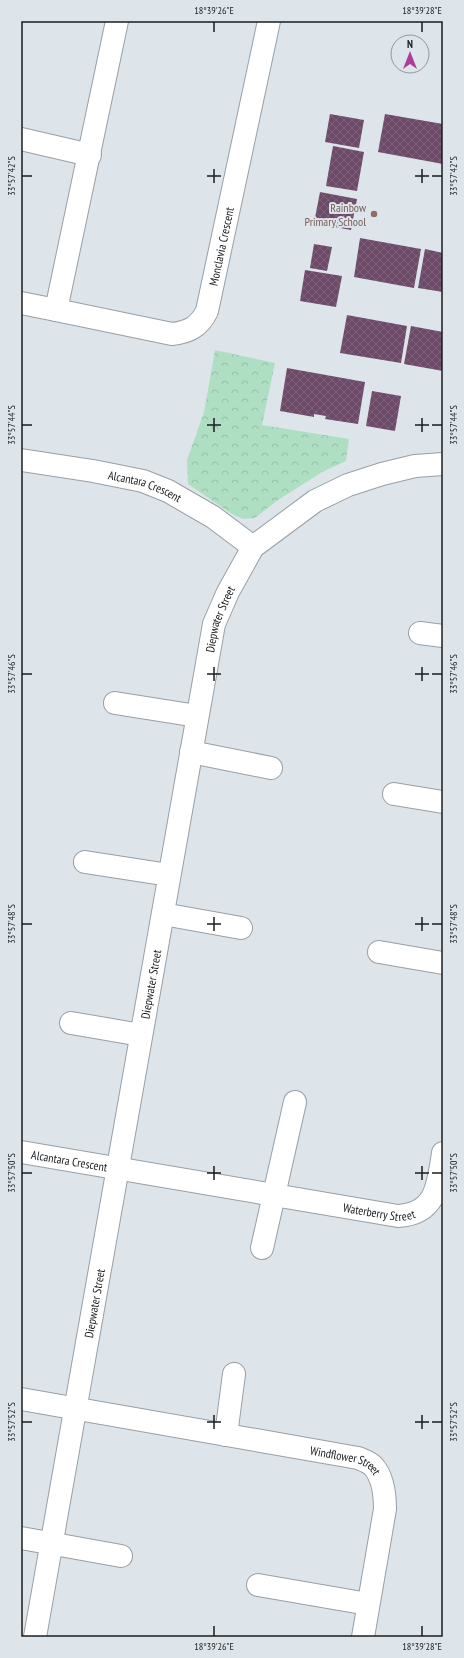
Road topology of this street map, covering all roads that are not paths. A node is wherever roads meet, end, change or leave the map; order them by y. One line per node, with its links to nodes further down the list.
1 (117, 21): 4 (street)
2 (269, 21): 6 (street, Monclavia Crescent)
3 (21, 140): 4 (street)
4 (90, 155): 6 (street)
5 (21, 303): 6 (street, Monclavia Crescent)
6 (56, 310)
7 (21, 460): 9 (street, Alcantara Crescent)
8 (443, 464): 9 (street, Diepwater Street)
9 (253, 547): 13 (street, Diepwater Street)
10 (420, 633): 11 (street)
11 (443, 636)
12 (115, 703): 13 (street)
13 (197, 716): 14 (street, Diepwater Street)
14 (191, 752): 15 (street); 19 (street, Diepwater Street)
15 (271, 768)
16 (394, 794): 17 (street)
17 (443, 802)
18 (85, 862): 19 (street)
19 (169, 875): 20 (street, Diepwater Street)
20 (162, 914): 21 (street); 25 (street, Diepwater Street)
21 (241, 928)
22 (379, 952): 23 (street)
23 (443, 963)
24 (71, 1023): 25 (street)
25 (141, 1035): 29 (street, Diepwater Street)
26 (295, 1102): 30 (street)
27 (21, 1152): 29 (street, Alcantara Crescent)
28 (443, 1153): 30 (street, Waterberry Street)
29 (118, 1169): 30 (street, Waterberry Street); 34 (street, Diepwater Street)
30 (274, 1195): 31 (street)
31 (262, 1248)
32 (234, 1374): 35 (street)
33 (21, 1398): 34 (street, Windflower Street)
34 (75, 1408): 35 (street, Windflower Street); 37 (street, Diepwater Street)
35 (226, 1435): 40 (street, Windflower Street)
36 (21, 1538): 37 (street)
37 (51, 1543): 38 (street); 41 (street, Diepwater Street)
38 (121, 1556)
39 (258, 1585): 40 (street)
40 (368, 1604): 42 (street, Windflower Street)
41 (34, 1637)
42 (363, 1637)

